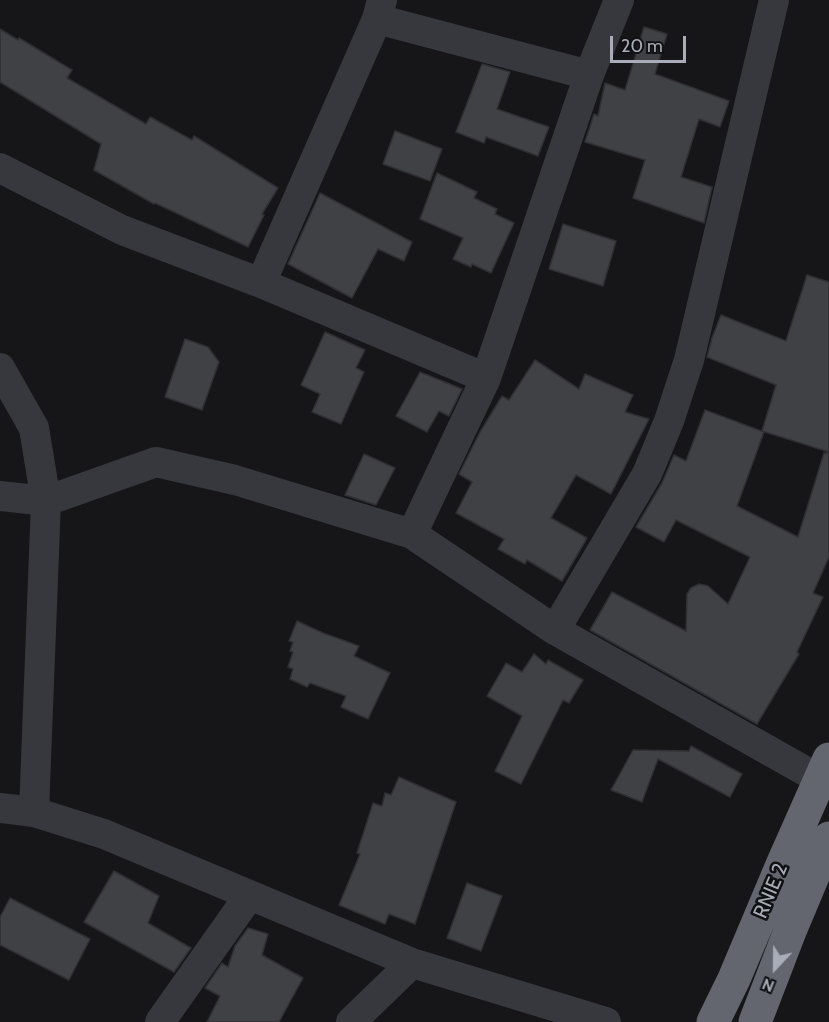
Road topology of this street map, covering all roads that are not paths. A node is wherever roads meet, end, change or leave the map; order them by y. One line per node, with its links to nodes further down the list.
1 (619, 0): 4 (street)
2 (774, 0): 12 (street)
3 (379, 9): 4 (street); 6 (street)
4 (589, 75): 8 (street)
5 (0, 168): 6 (street)
6 (261, 283): 8 (street)
7 (0, 368): 10 (street)
8 (486, 378): 11 (street)
9 (0, 496): 10 (street)
10 (46, 501): 11 (street); 15 (street)
11 (412, 534): 12 (street)
12 (555, 630): 13 (street)
13 (825, 770): 22 (highway, RNIE 2 / RNIE 2)
14 (0, 808): 15 (street)
15 (34, 812): 17 (street)
16 (829, 838): 23 (highway, RNIE 2 / RNIE 2)
17 (249, 896): 18 (street); 19 (street)
18 (412, 963): 20 (street); 21 (street)
19 (160, 1022)
20 (351, 1022)
21 (599, 1022)
22 (712, 1022)
23 (755, 1022)

